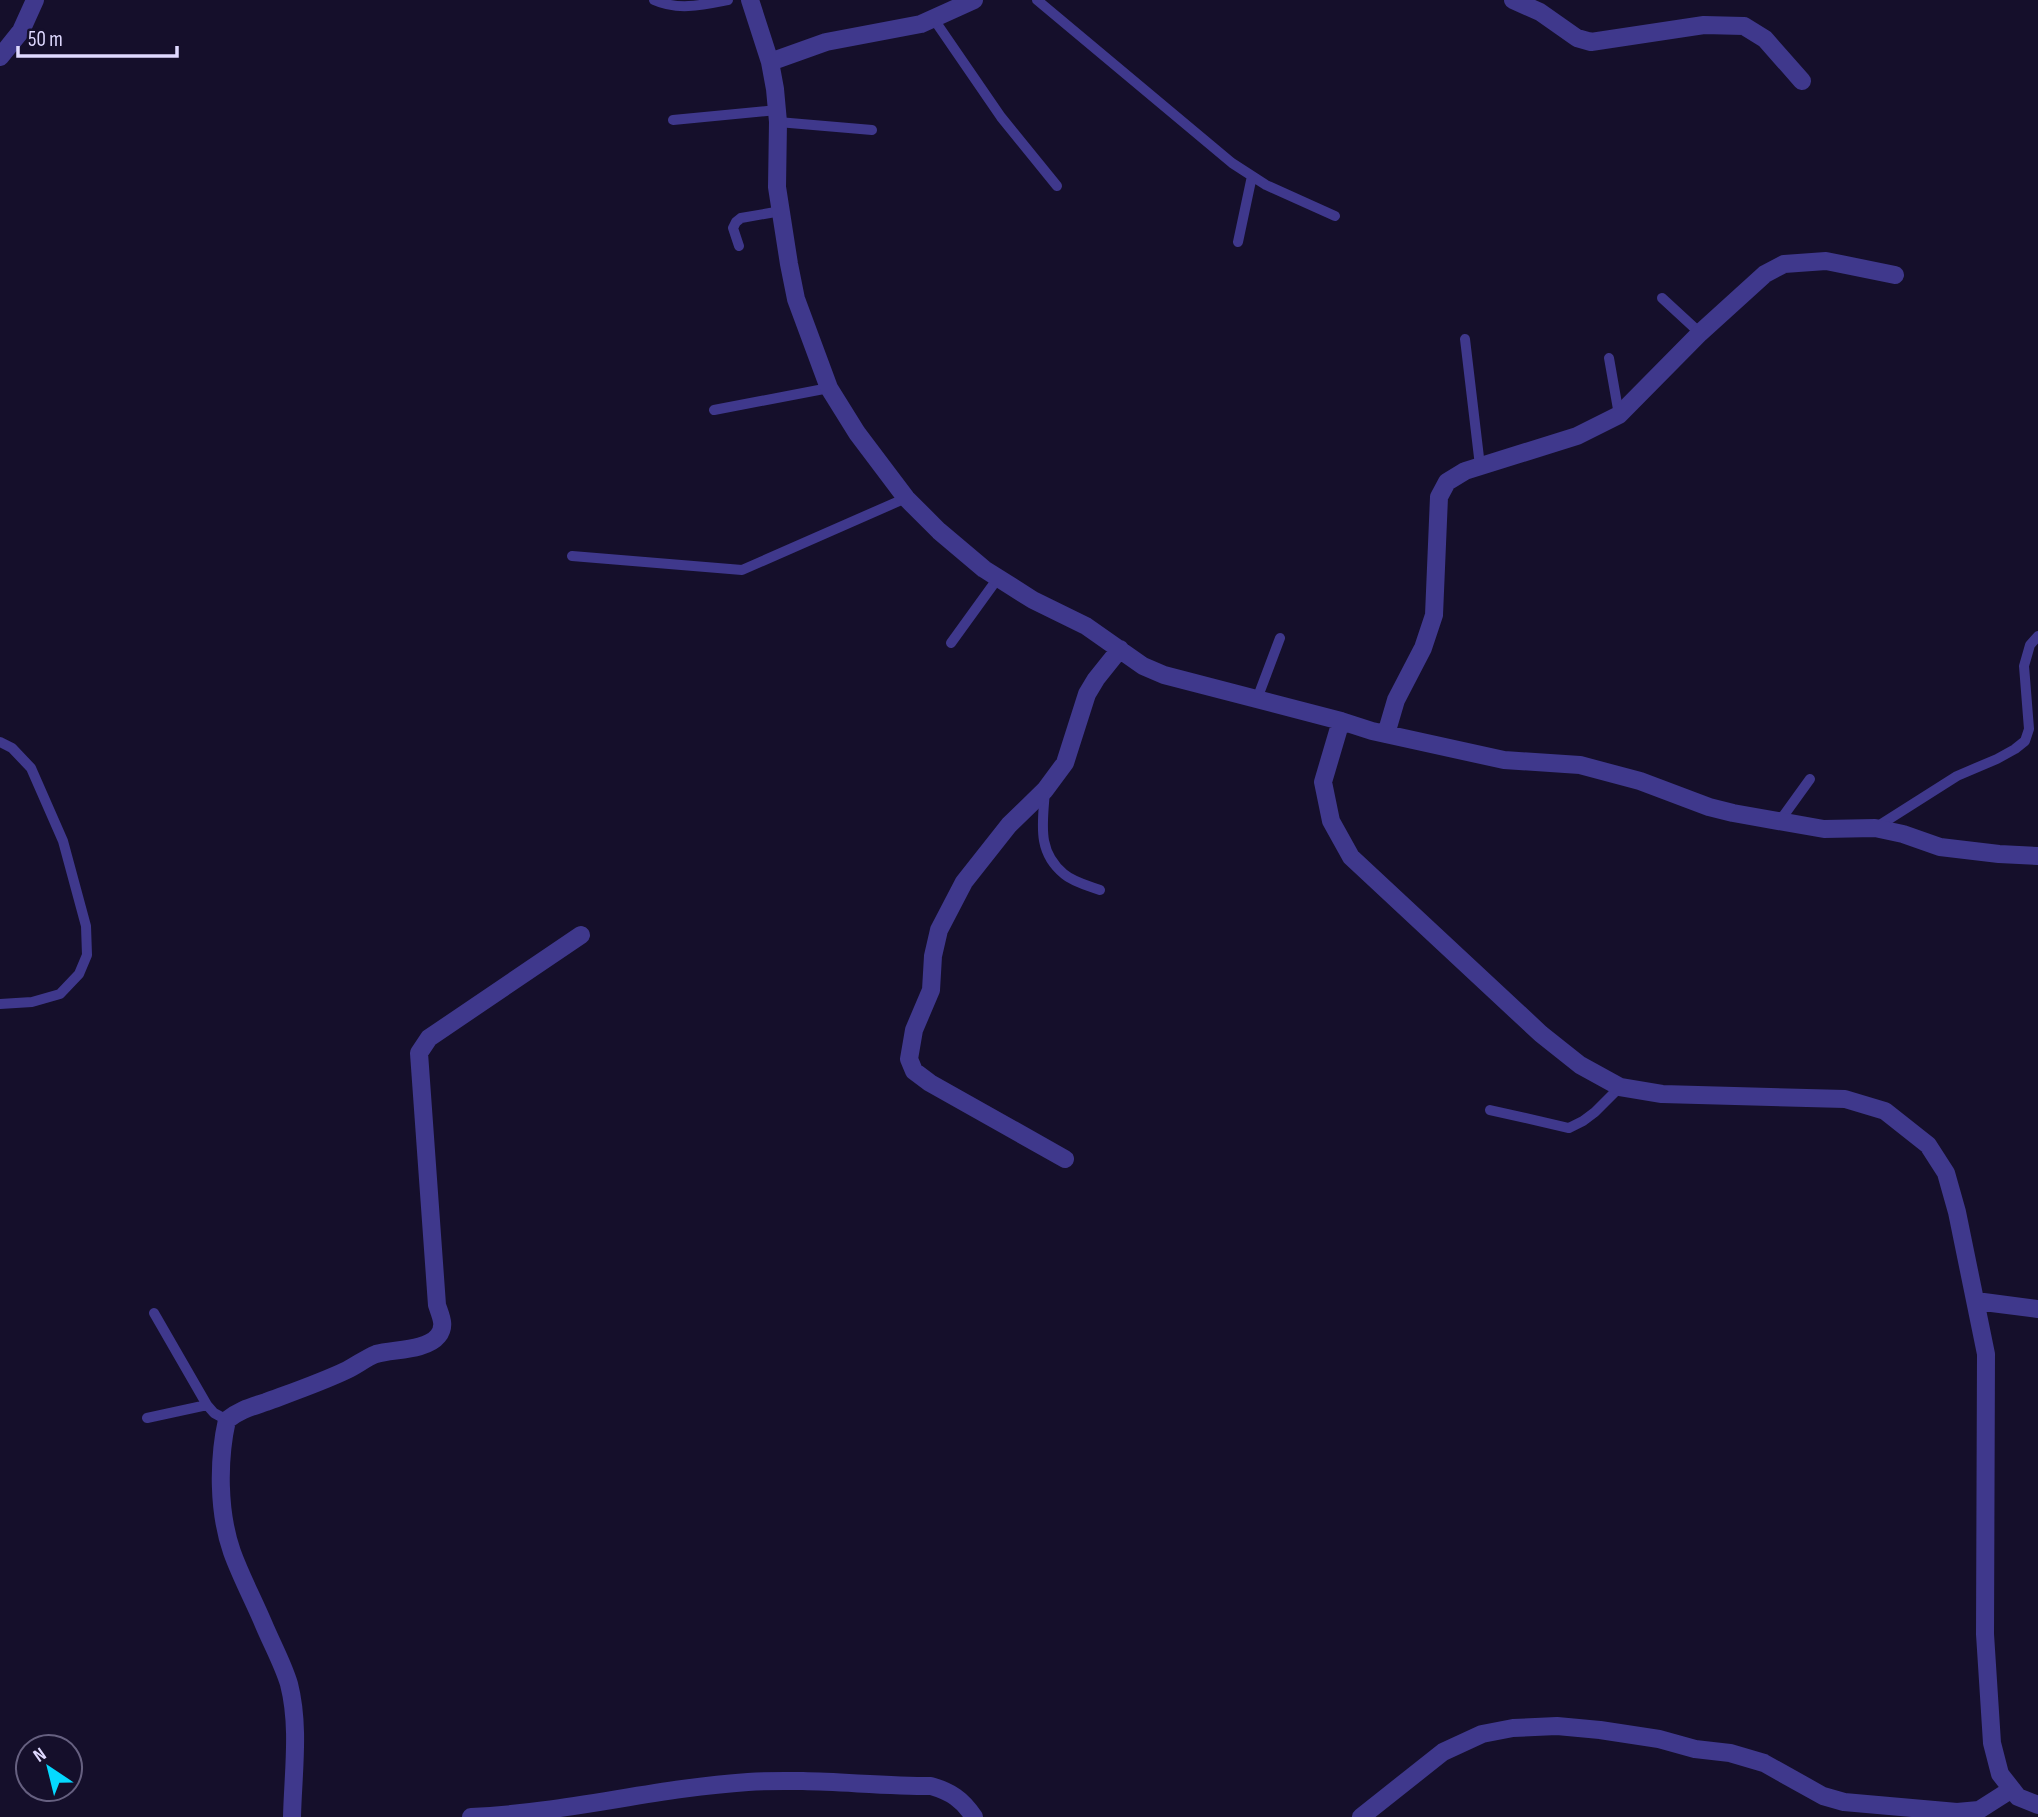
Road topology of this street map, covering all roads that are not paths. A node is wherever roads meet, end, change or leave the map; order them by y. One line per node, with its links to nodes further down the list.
1 (35, 0): 9 (street)
2 (654, 0): 3 (lane)
3 (728, 0)
4 (750, 0): 10 (street)
5 (974, 0): 8 (street)
6 (1037, 0): 15 (lane)
7 (1513, 0): 11 (street)
8 (933, 18): 10 (street); 16 (lane)
9 (0, 57)
10 (770, 62): 12 (street)
11 (1802, 81)
12 (777, 116): 13 (lane); 14 (lane); 17 (street)
13 (673, 120)
14 (872, 130)
15 (1252, 176): 18 (lane); 19 (lane)
16 (1057, 186)
17 (781, 211): 20 (lane); 26 (street)
18 (1335, 216)
19 (1238, 242)
20 (739, 246)
21 (1895, 275): 23 (street)
22 (1662, 298): 23 (lane)
23 (1700, 333): 28 (street)
24 (1465, 339): 29 (lane)
25 (1608, 358): 28 (lane)
26 (828, 388): 27 (lane); 30 (street)
27 (714, 410)
28 (1619, 415): 29 (street)
29 (1480, 466): 39 (street)
30 (906, 498): 31 (lane); 32 (street)
31 (572, 556)
32 (998, 578): 35 (lane); 36 (street)
33 (2038, 636): 44 (lane)
34 (1280, 638): 37 (lane)
35 (951, 643)
36 (1120, 649): 37 (street); 42 (street)
37 (1257, 699): 38 (street)
38 (1341, 721): 39 (street); 49 (street)
39 (1386, 734): 43 (street)
40 (0, 741): 48 (lane)
41 (1810, 779): 43 (lane)
42 (1045, 790): 46 (lane); 51 (street)
43 (1779, 822): 44 (street)
44 (1875, 828): 45 (street)
45 (2038, 856)
46 (1100, 891)
47 (581, 935): 57 (street)
48 (0, 1004)
49 (1620, 1087): 50 (lane); 52 (street)
50 (1490, 1110)
51 (1065, 1159)
52 (1976, 1301): 53 (street); 58 (street)
53 (2038, 1309)
54 (154, 1313): 55 (lane)
55 (207, 1405): 56 (lane); 57 (lane)
56 (147, 1418)
57 (227, 1420): 61 (street)
58 (2012, 1789): 59 (street); 64 (street)
59 (2038, 1805)
60 (502, 1816): 62 (street); 63 (street)
61 (292, 1817)
62 (471, 1817)
63 (974, 1817)
64 (1360, 1817)

